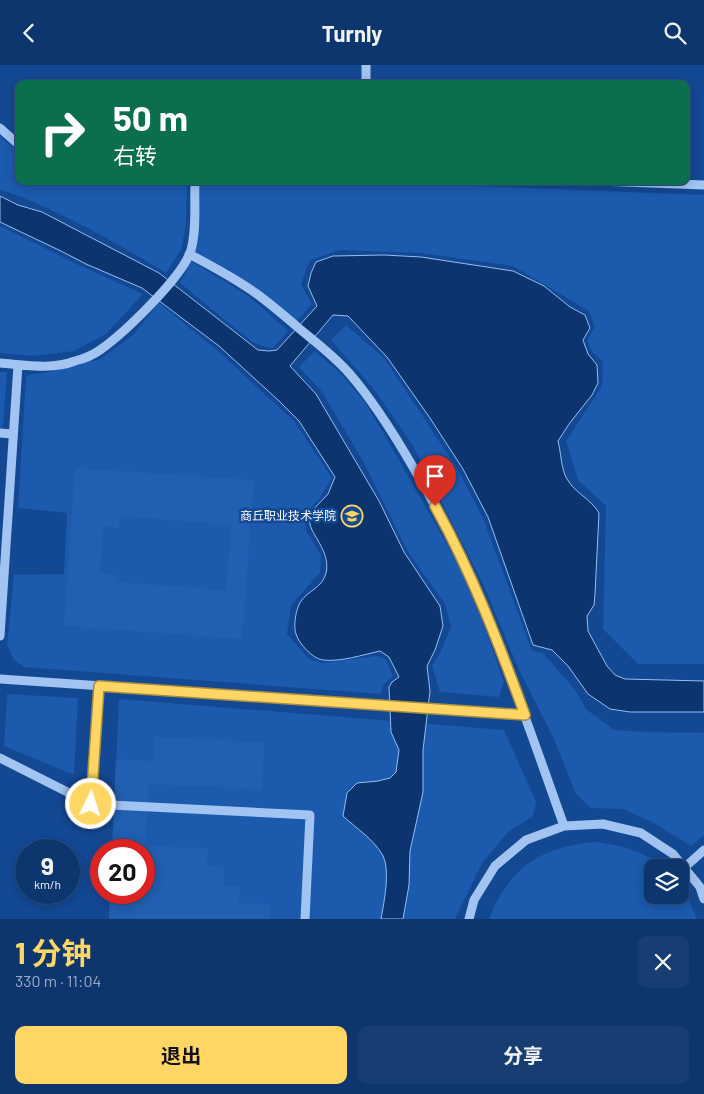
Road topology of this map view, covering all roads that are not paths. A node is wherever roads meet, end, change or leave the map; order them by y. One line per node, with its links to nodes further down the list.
1 (366, 65): 2 (lane)
2 (366, 80)
3 (0, 128): 4 (lane)
4 (15, 141)
5 (690, 184): 7 (lane)
6 (195, 185): 8 (lane)
7 (704, 185)
8 (189, 254): 10 (lane); 16 (lane)
9 (0, 363): 10 (lane)
10 (18, 365): 12 (lane)
11 (0, 433): 12 (lane)
12 (13, 434): 13 (lane)
13 (0, 636)
14 (0, 679): 15 (lane)
15 (99, 686): 16 (lane); 18 (lane)
16 (525, 715): 19 (lane)
17 (0, 758): 18 (lane)
18 (91, 804): 25 (lane)
19 (564, 826): 21 (lane); 26 (lane)
20 (704, 850): 22 (lane)
21 (677, 859)
22 (689, 863)
23 (689, 873): 24 (lane)
24 (704, 899)
25 (304, 919)
26 (469, 919)

